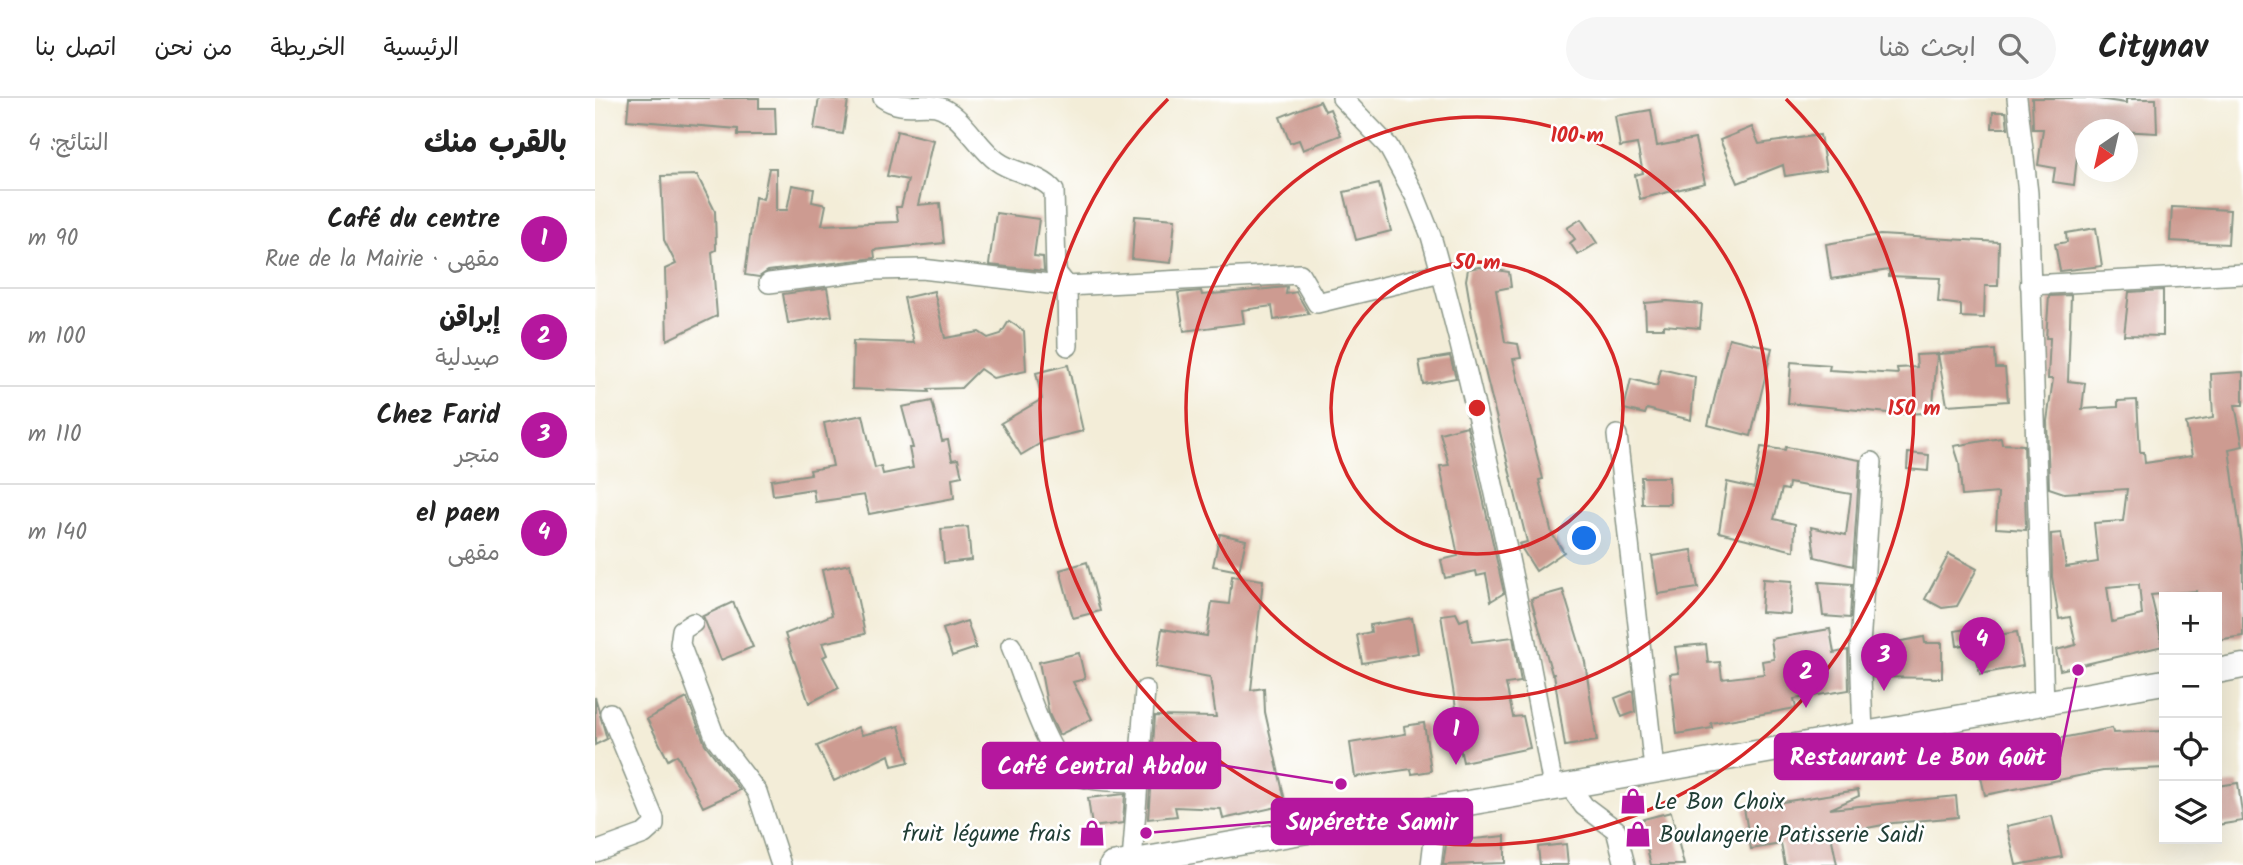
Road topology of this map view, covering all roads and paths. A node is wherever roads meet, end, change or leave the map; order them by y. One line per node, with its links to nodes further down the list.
1 (883, 98): 8 (street)
2 (1342, 98): 4 (street)
3 (2017, 98): 7 (street)
4 (1441, 273): 8 (street); 23 (street)
5 (2243, 274): 7 (street)
6 (769, 283): 8 (street)
7 (2030, 285): 18 (street)
8 (1067, 286): 9 (street)
9 (1068, 346)
10 (1617, 435): 21 (street)
11 (1872, 462): 20 (street)
12 (693, 623): 28 (street)
13 (1011, 646): 22 (street)
14 (2243, 666): 15 (main road)
15 (2222, 670)
16 (2159, 683): 18 (main road)
17 (1145, 690): 22 (street)
18 (2044, 705): 20 (main road)
19 (610, 713): 25 (street)
20 (1863, 735): 21 (main road)
21 (1654, 769): 23 (main road)
22 (1138, 782): 27 (street)
23 (1560, 785): 24 (main road); 30 (street)
24 (1438, 807): 26 (main road); 29 (street)
25 (595, 852)
26 (1203, 858): 27 (main road)
27 (1122, 863)
28 (781, 865)
29 (1431, 865)
30 (1625, 865)

